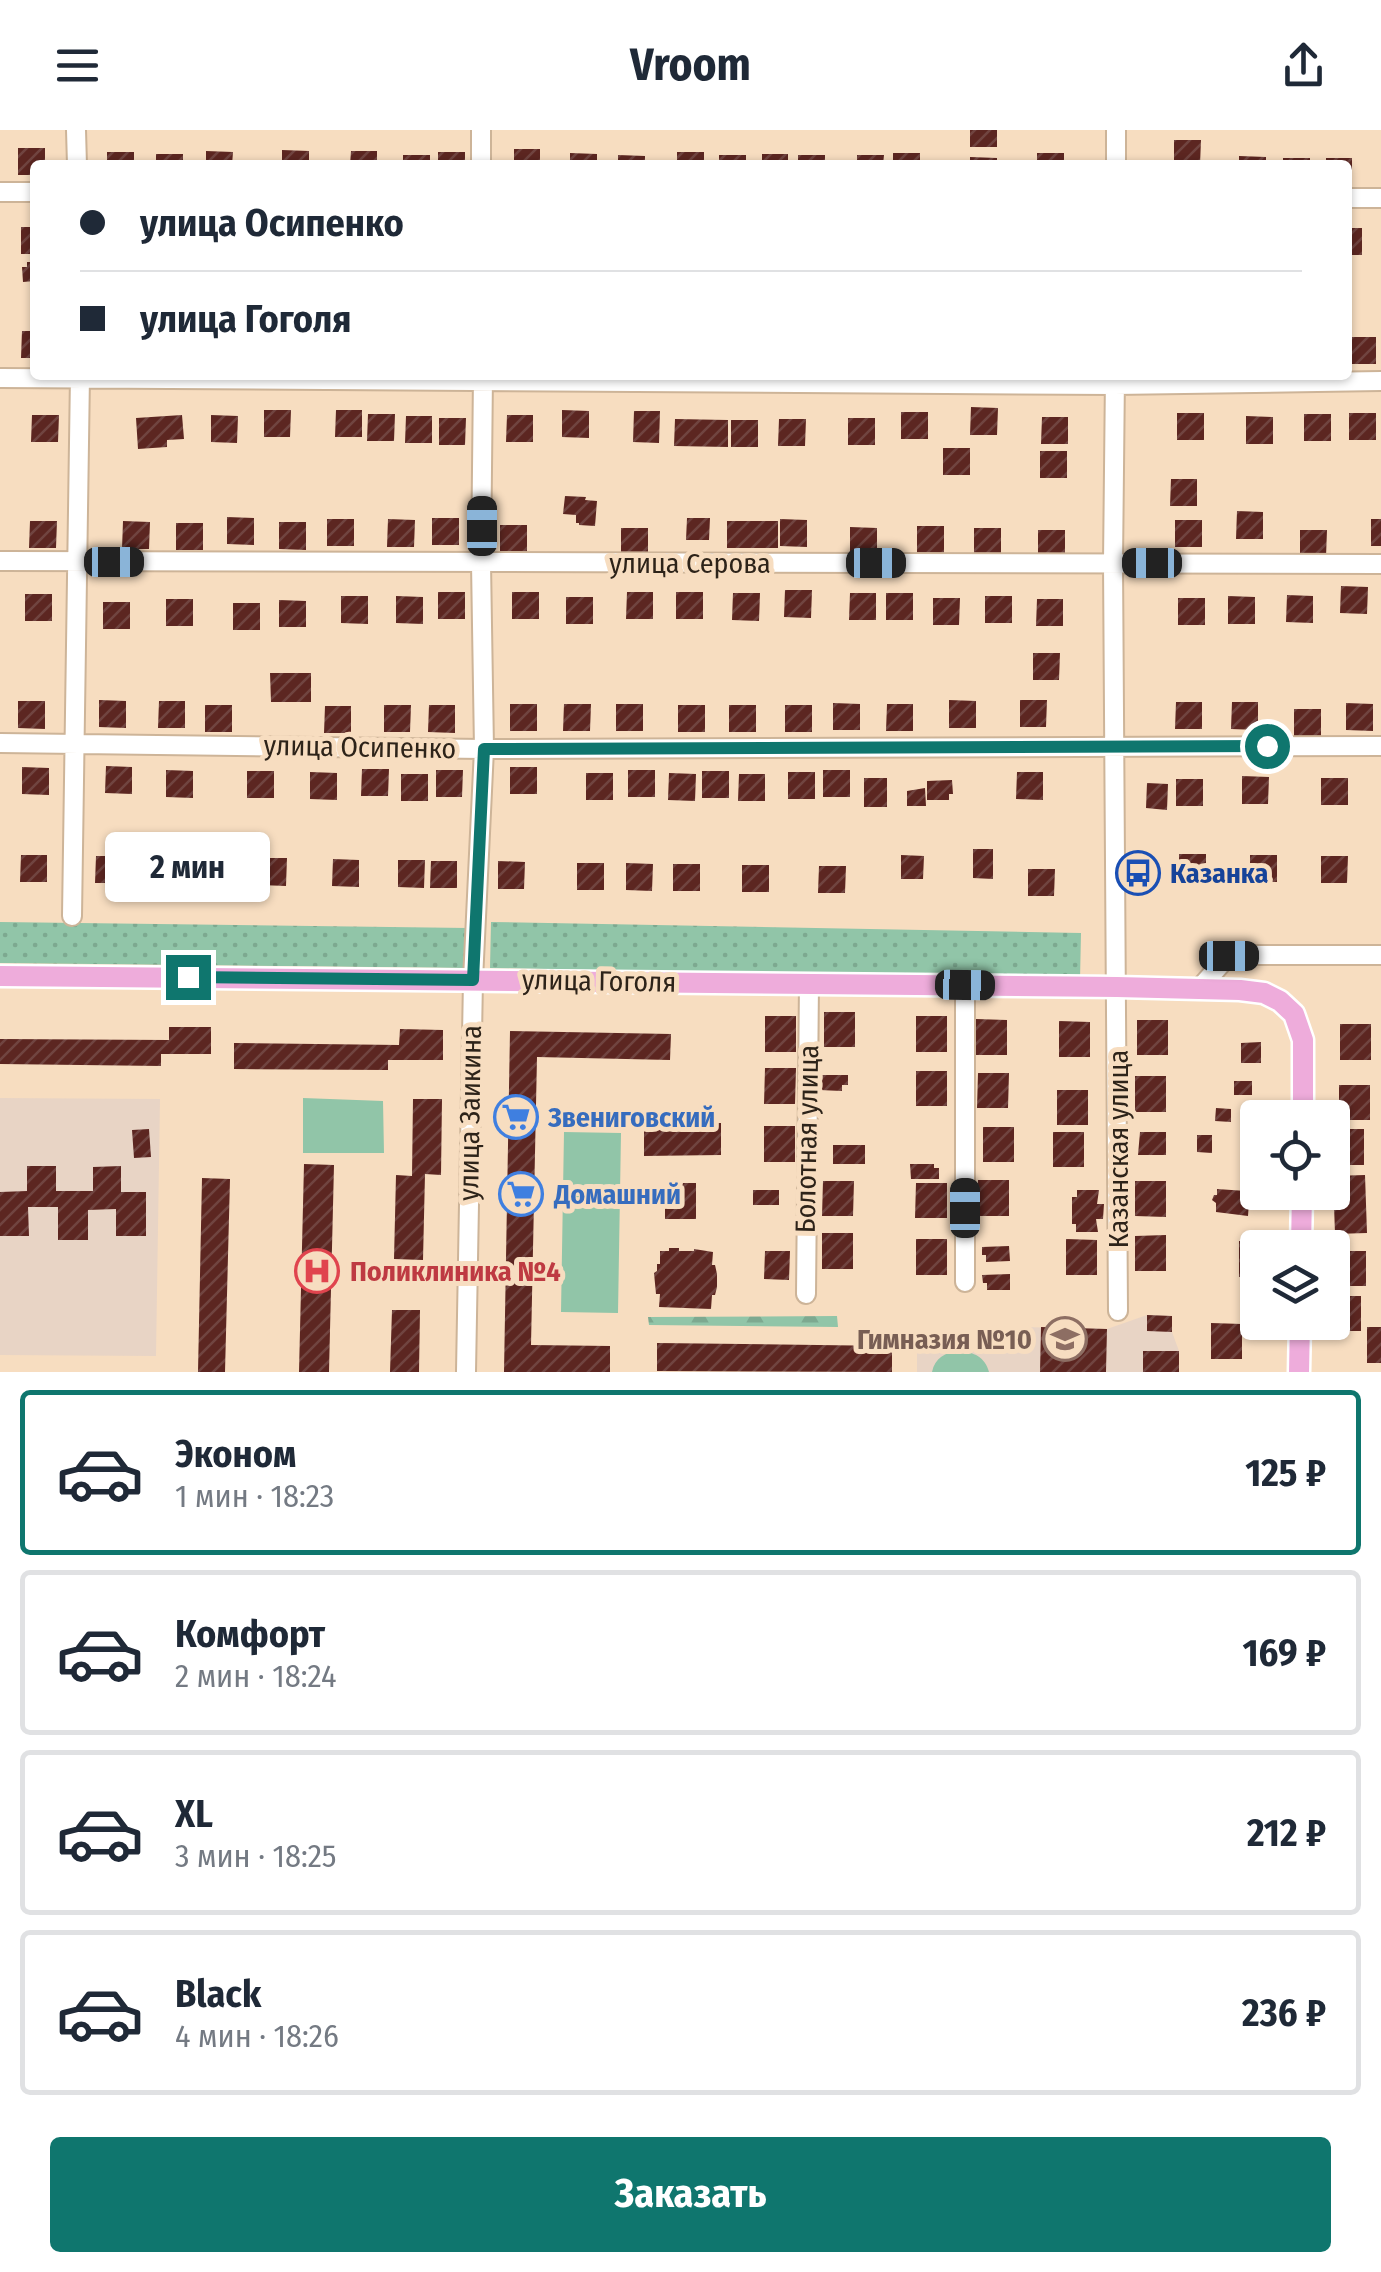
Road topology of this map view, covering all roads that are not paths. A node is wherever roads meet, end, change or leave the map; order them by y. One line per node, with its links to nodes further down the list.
1 (76, 130): 4 (street)
2 (482, 130): 5 (street)
3 (1116, 130): 6 (street)
4 (78, 160)
5 (482, 160)
6 (1116, 160)
7 (0, 192): 8 (street)
8 (30, 192)
9 (1352, 198): 10 (street)
10 (1381, 198)
11 (30, 377): 12 (street)
12 (0, 378)
13 (80, 380): 18 (street)
14 (483, 380): 19 (street, улица Заикина)
15 (1116, 380): 16 (street); 20 (street, Казанская улица)
16 (1381, 382)
17 (0, 561): 18 (street, улица Серова)
18 (77, 561): 19 (street, улица Серова); 23 (street)
19 (482, 562): 20 (street, улица Серова); 26 (street, улица Заикина)
20 (1114, 563): 21 (street, улица Серова); 25 (street, Казанская улица)
21 (1381, 564)
22 (0, 743): 23 (street, улица Осипенко)
23 (74, 743): 26 (street, улица Осипенко); 27 (street)
24 (1381, 746): 25 (street, улица Осипенко)
25 (1115, 748): 26 (street, улица Осипенко); 33 (street, Казанская улица)
26 (484, 749): 30 (street, улица Заикина)
27 (72, 916)
28 (1381, 955): 34 (street)
29 (0, 976): 30 (main road, улица Гоголя)
30 (473, 980): 31 (main road, улица Гоголя); 40 (street, улица Заикина)
31 (809, 983): 32 (main road, улица Гоголя); 37 (street, Болотная улица)
32 (965, 985): 33 (main road, улица Гоголя); 36 (street)
33 (1117, 986): 34 (main road, улица Гоголя); 38 (street, Казанская улица)
34 (1198, 990): 35 (main road, улица Гоголя)
35 (1303, 1100)
36 (965, 1282)
37 (806, 1294)
38 (1118, 1310)
39 (1300, 1340): 41 (main road)
40 (466, 1372)
41 (1299, 1372)

